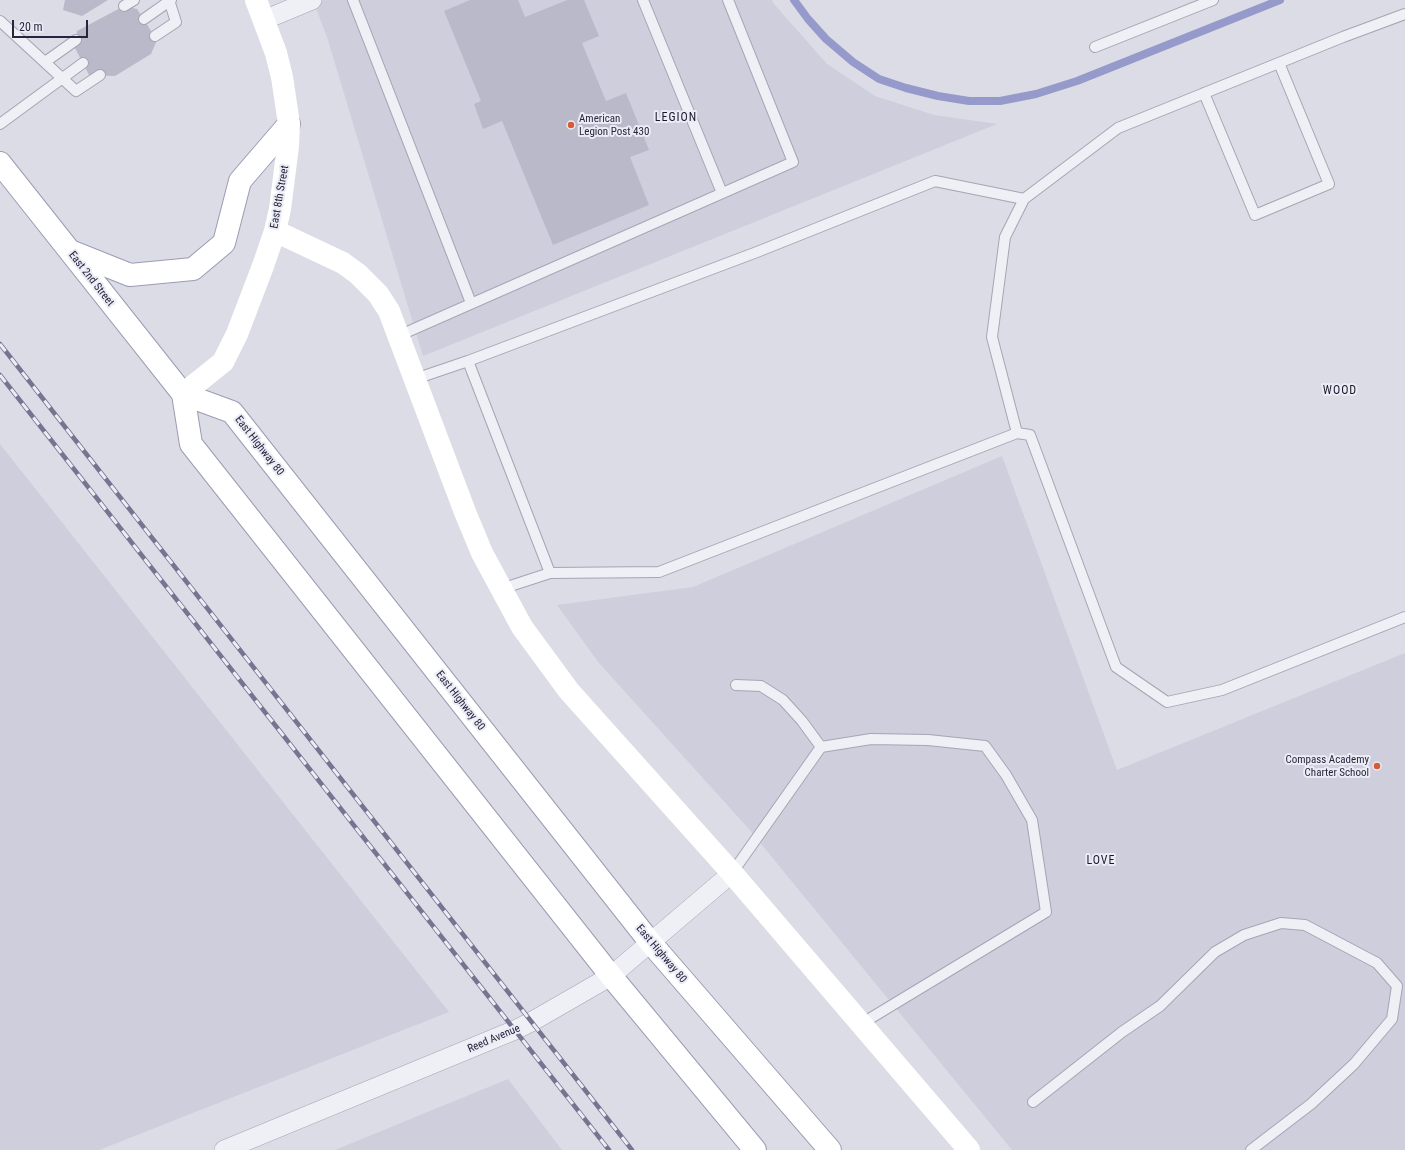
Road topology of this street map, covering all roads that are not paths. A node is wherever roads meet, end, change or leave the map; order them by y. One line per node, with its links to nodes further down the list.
1 (134, 0): 8 (lane)
2 (169, 0): 11 (lane); 13 (lane)
3 (312, 0): 9 (street)
4 (353, 0): 29 (lane)
5 (643, 0): 25 (lane)
6 (728, 0): 25 (lane)
7 (1213, 0): 15 (lane)
8 (124, 6)
9 (260, 10): 23 (main road, East 8th Street)
10 (1405, 14): 18 (lane)
11 (144, 19)
12 (0, 21): 16 (lane)
13 (155, 36)
14 (76, 40): 16 (lane)
15 (1095, 47)
16 (45, 62): 20 (lane)
17 (83, 63): 20 (lane)
18 (1279, 63): 21 (lane); 21 (lane)
19 (100, 75): 20 (lane)
20 (62, 78): 22 (lane)
21 (1204, 94): 26 (lane)
22 (0, 124)
23 (289, 124): 27 (main road, East 8th Street); 28 (main road)
24 (0, 163): 28 (main road, East 2nd Street)
25 (722, 193): 29 (lane)
26 (1024, 199): 31 (lane); 34 (lane)
27 (275, 230): 30 (main road); 33 (main road, East 8th Street)
28 (69, 251): 33 (main road, East 2nd Street)
29 (471, 303): 30 (lane)
30 (398, 336): 32 (main road)
31 (468, 361): 32 (lane); 35 (lane)
32 (415, 379): 36 (main road)
33 (183, 394): 41 (main road, East Highway 80); 42 (main road)
34 (1017, 433): 35 (lane); 37 (lane)
35 (550, 573): 36 (lane)
36 (501, 589): 40 (main road)
37 (1405, 617)
38 (736, 685): 39 (lane)
39 (821, 747): 40 (lane); 43 (lane)
40 (732, 873): 41 (street, Reed Avenue); 43 (main road)
41 (650, 942): 42 (street, Reed Avenue); 47 (main road, East Highway 80)
42 (611, 976): 45 (street, Reed Avenue); 46 (main road)
43 (861, 1024): 48 (main road)
44 (1033, 1102): 49 (lane)
45 (224, 1150)
46 (755, 1150)
47 (830, 1150)
48 (969, 1150)
49 (1251, 1150)

